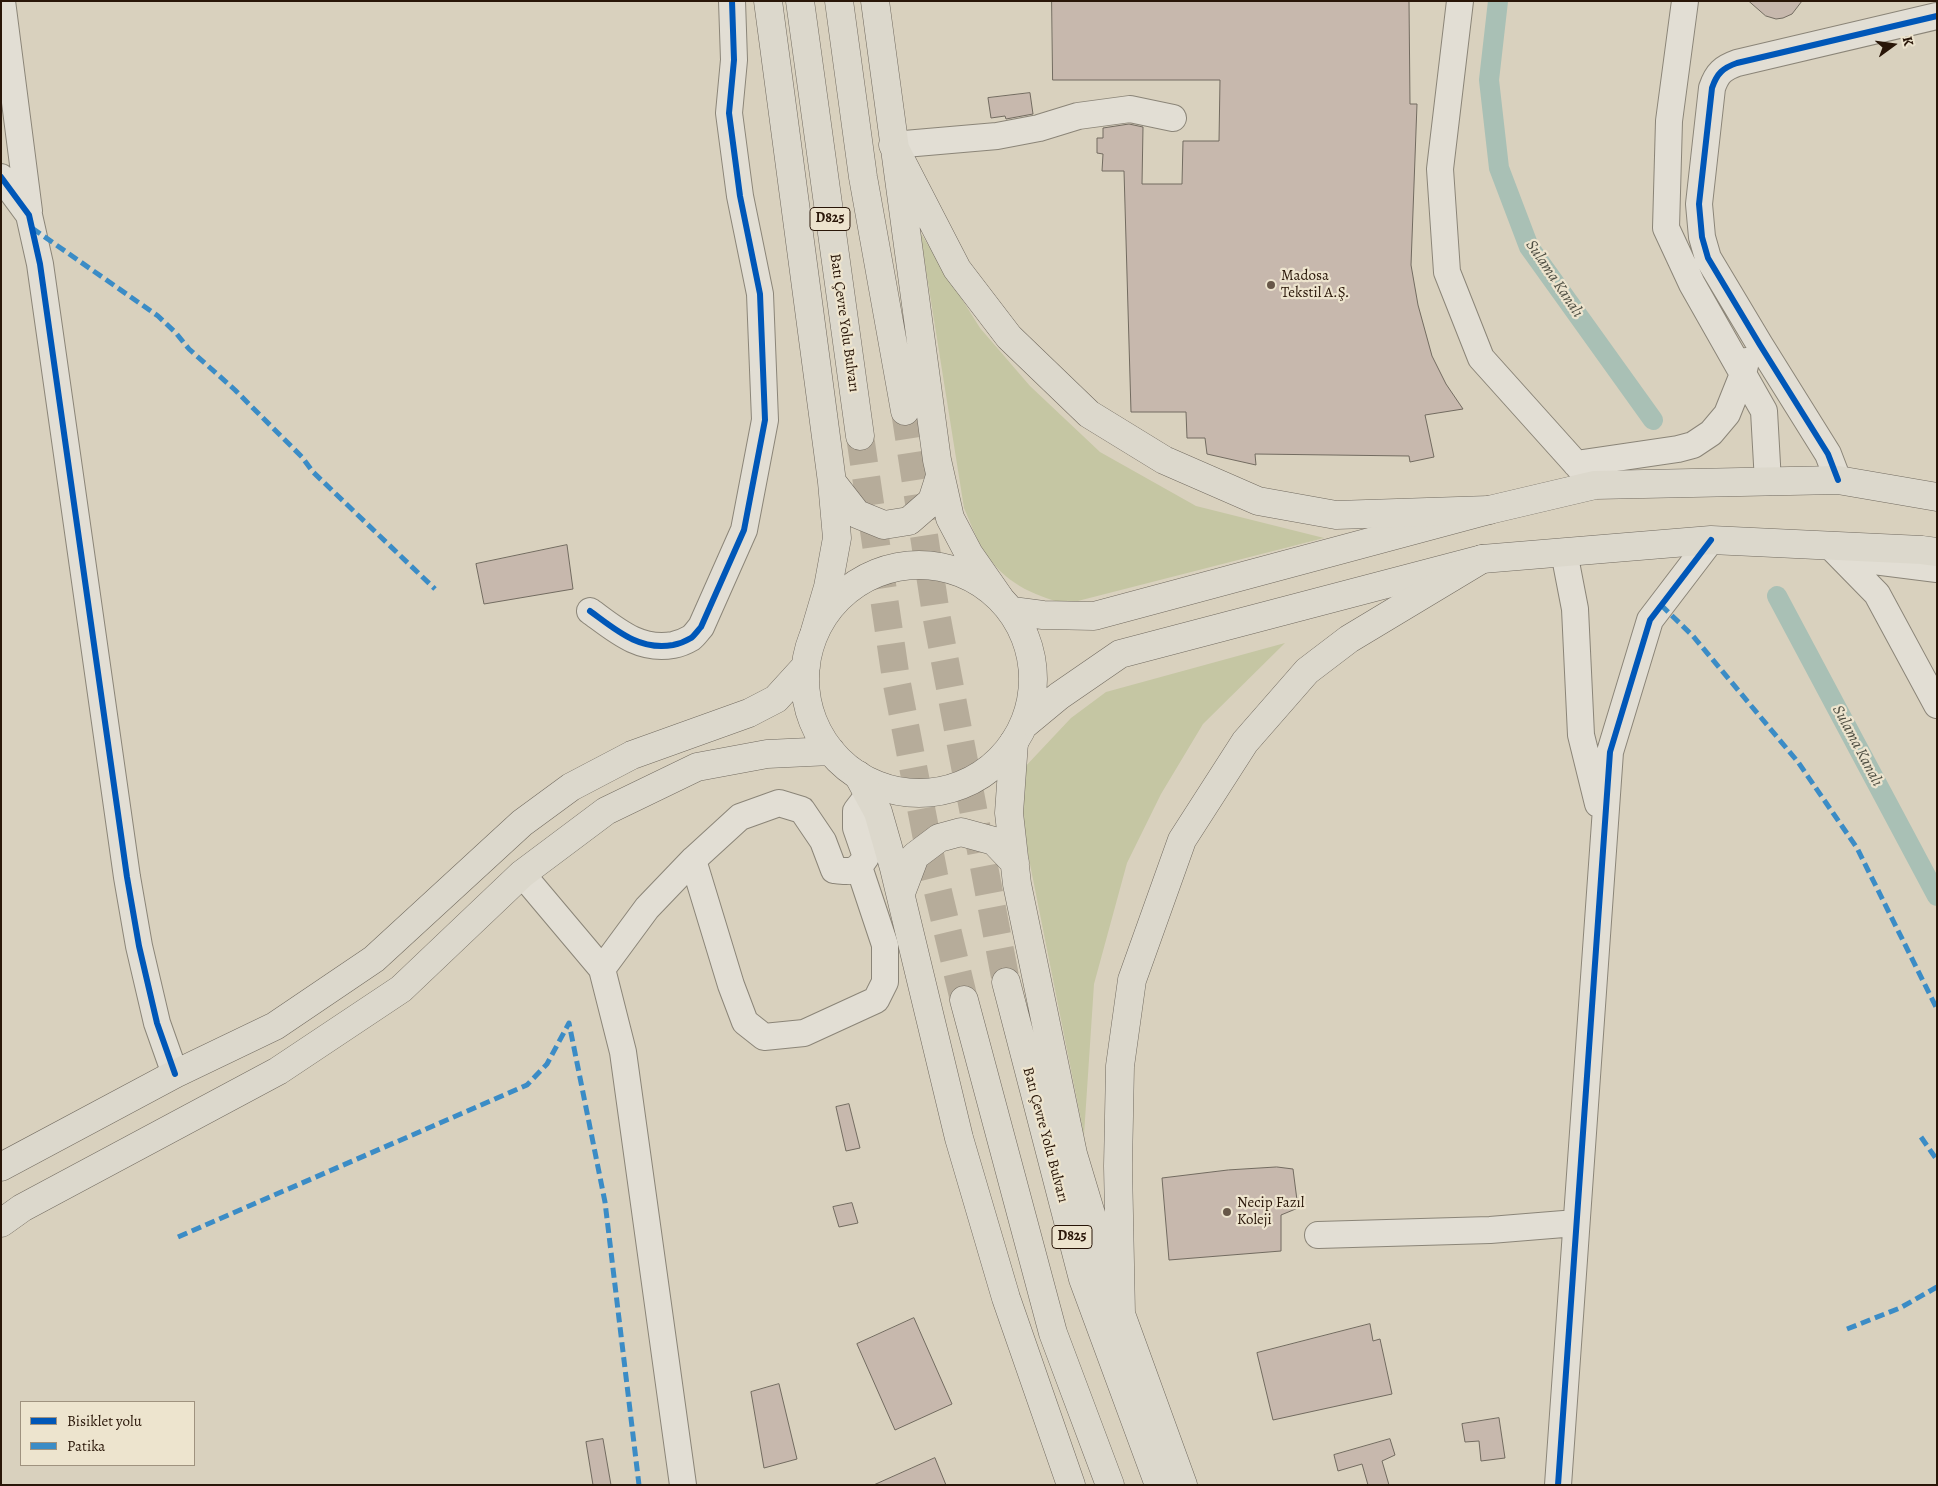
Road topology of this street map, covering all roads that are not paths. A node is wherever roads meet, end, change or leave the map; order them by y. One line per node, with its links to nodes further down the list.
1 (2, 1): 13 (street)
2 (732, 1): 33 (street)
3 (768, 1): 21 (main road)
4 (800, 1): 17 (main road, Batı Çevre Yolu Bulvarı / D825)
5 (839, 1): 16 (main road, D825)
6 (875, 1): 11 (main road)
7 (1460, 1): 18 (street)
8 (1685, 1): 15 (street)
9 (1937, 16): 14 (street)
10 (1173, 118): 11 (street)
11 (893, 144): 19 (main road); 25 (main road)
12 (1, 177): 13 (street)
13 (29, 215): 49 (street)
14 (1753, 334): 15 (street); 20 (street)
15 (1743, 374): 18 (street); 22 (street)
16 (905, 411)
17 (860, 436)
18 (1576, 464): 23 (street)
19 (940, 476): 21 (main road); 32 (main road)
20 (1838, 480): 22 (main road); 24 (main road)
21 (832, 482): 34 (main road)
22 (1768, 482): 23 (main road)
23 (1595, 485): 25 (main road)
24 (1937, 497)
25 (1489, 510): 32 (main road)
26 (1711, 540): 27 (main road); 28 (main road); 40 (street)
27 (1836, 551): 29 (main road); 31 (street); 36 (street)
28 (1564, 552): 30 (main road); 40 (street)
29 (1937, 552)
30 (1482, 559): 37 (main road); 54 (main road)
31 (1937, 569)
32 (1005, 604): 34 (main road); 37 (main road)
33 (590, 611)
34 (815, 631): 35 (main road)
35 (806, 666): 38 (main road); 49 (main road)
36 (1937, 706)
37 (1019, 734): 39 (main road); 42 (main road)
38 (831, 751): 39 (main road); 44 (main road)
39 (863, 785): 43 (street); 45 (main road)
40 (1604, 830): 52 (street)
41 (693, 860): 43 (street); 43 (street); 46 (street)
42 (1015, 863): 45 (main road); 54 (main road)
43 (859, 867)
44 (522, 874): 46 (street); 51 (main road)
45 (901, 893): 56 (main road)
46 (602, 969): 55 (street)
47 (1006, 982): 58 (main road, Batı Çevre Yolu Bulvarı / D825)
48 (964, 1000): 57 (main road, D825)
49 (175, 1074): 50 (main road)
50 (1, 1167)
51 (1, 1223)
52 (1576, 1223): 53 (street); 60 (street)
53 (1318, 1235)
54 (1120, 1314): 59 (main road)
55 (683, 1485)
56 (1071, 1485)
57 (1110, 1485)
58 (1159, 1485)
59 (1183, 1485)
60 (1558, 1485)

